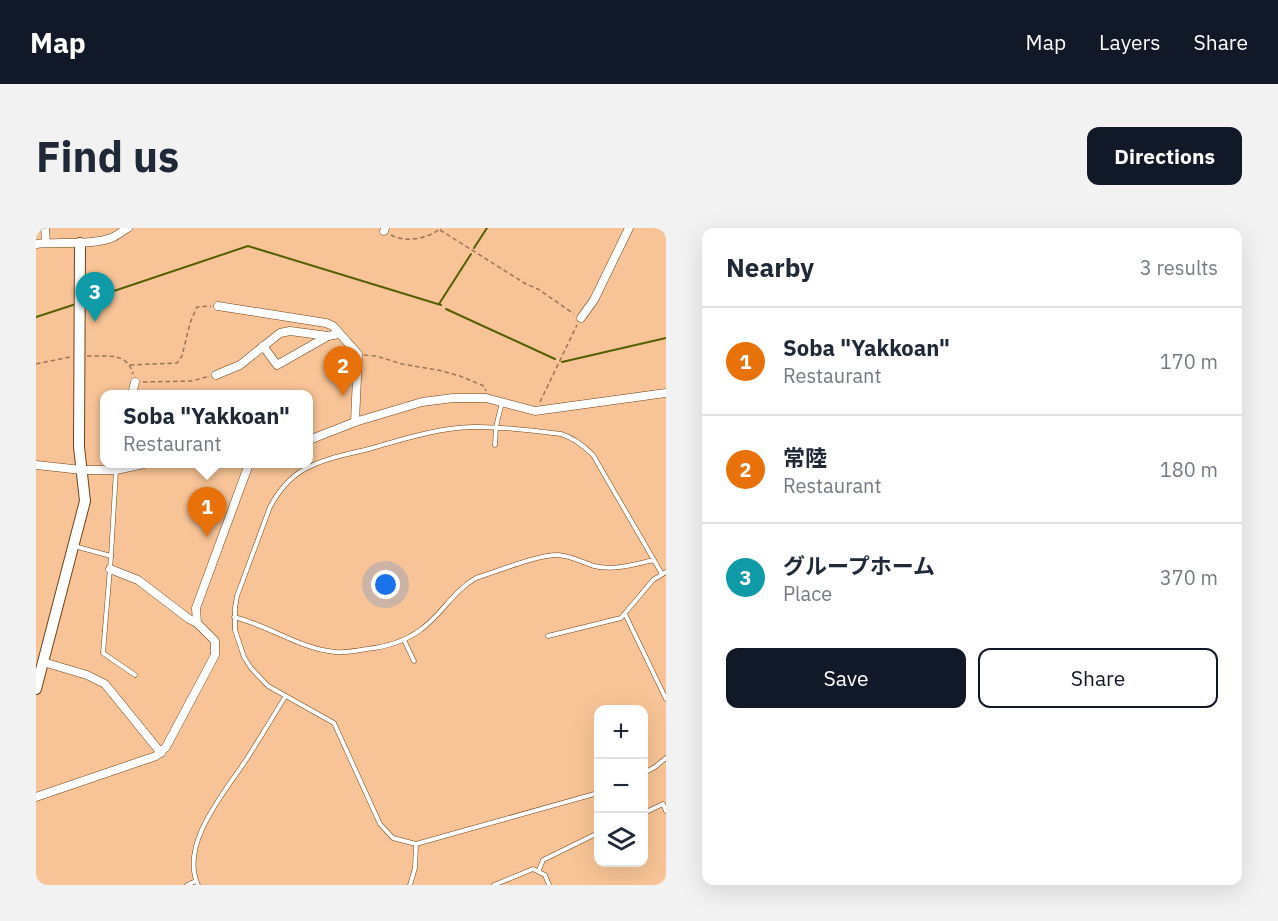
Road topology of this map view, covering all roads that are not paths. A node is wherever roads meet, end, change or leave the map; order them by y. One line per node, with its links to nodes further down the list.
1 (45, 228): 4 (street)
2 (128, 228): 5 (street)
3 (629, 228): 8 (street)
4 (46, 243): 5 (street); 6 (street)
5 (80, 243): 27 (street)
6 (36, 244)
7 (218, 306): 9 (street)
8 (581, 318)
9 (339, 334): 10 (street); 17 (street)
10 (328, 336): 11 (street); 11 (street)
11 (263, 346): 12 (street)
12 (216, 375)
13 (135, 382): 14 (street)
14 (133, 390)
15 (666, 393): 16 (street)
16 (502, 402): 17 (street); 18 (lane)
17 (355, 422): 19 (street)
18 (496, 427): 20 (lane); 22 (lane); 30 (lane)
19 (313, 438)
20 (495, 445)
21 (36, 465): 27 (street)
22 (313, 466)
23 (105, 468): 27 (street)
24 (116, 468): 29 (lane)
25 (248, 468): 35 (street)
26 (308, 468): 34 (lane)
27 (82, 470): 28 (street)
28 (74, 546): 29 (lane); 39 (street)
29 (111, 556): 31 (lane)
30 (654, 561): 32 (lane); 37 (lane)
31 (110, 569): 35 (street); 40 (lane)
32 (664, 573): 33 (lane)
33 (625, 614): 36 (lane); 43 (lane)
34 (234, 617): 37 (lane); 42 (lane)
35 (197, 623): 44 (street)
36 (548, 636)
37 (404, 640): 38 (lane)
38 (414, 661)
39 (40, 669): 41 (street); 44 (street)
40 (135, 675)
41 (36, 689)
42 (285, 697): 52 (lane); 54 (lane)
43 (666, 699)
44 (161, 753): 48 (street)
45 (666, 758): 46 (lane)
46 (648, 771)
47 (594, 794): 52 (lane)
48 (36, 797)
49 (648, 811): 50 (lane)
50 (666, 811)
51 (594, 835): 53 (lane)
52 (416, 844): 56 (lane)
53 (539, 870): 57 (lane); 58 (lane)
54 (197, 883): 55 (lane)
55 (187, 885)
56 (410, 885)
57 (494, 885)
58 (549, 885)

